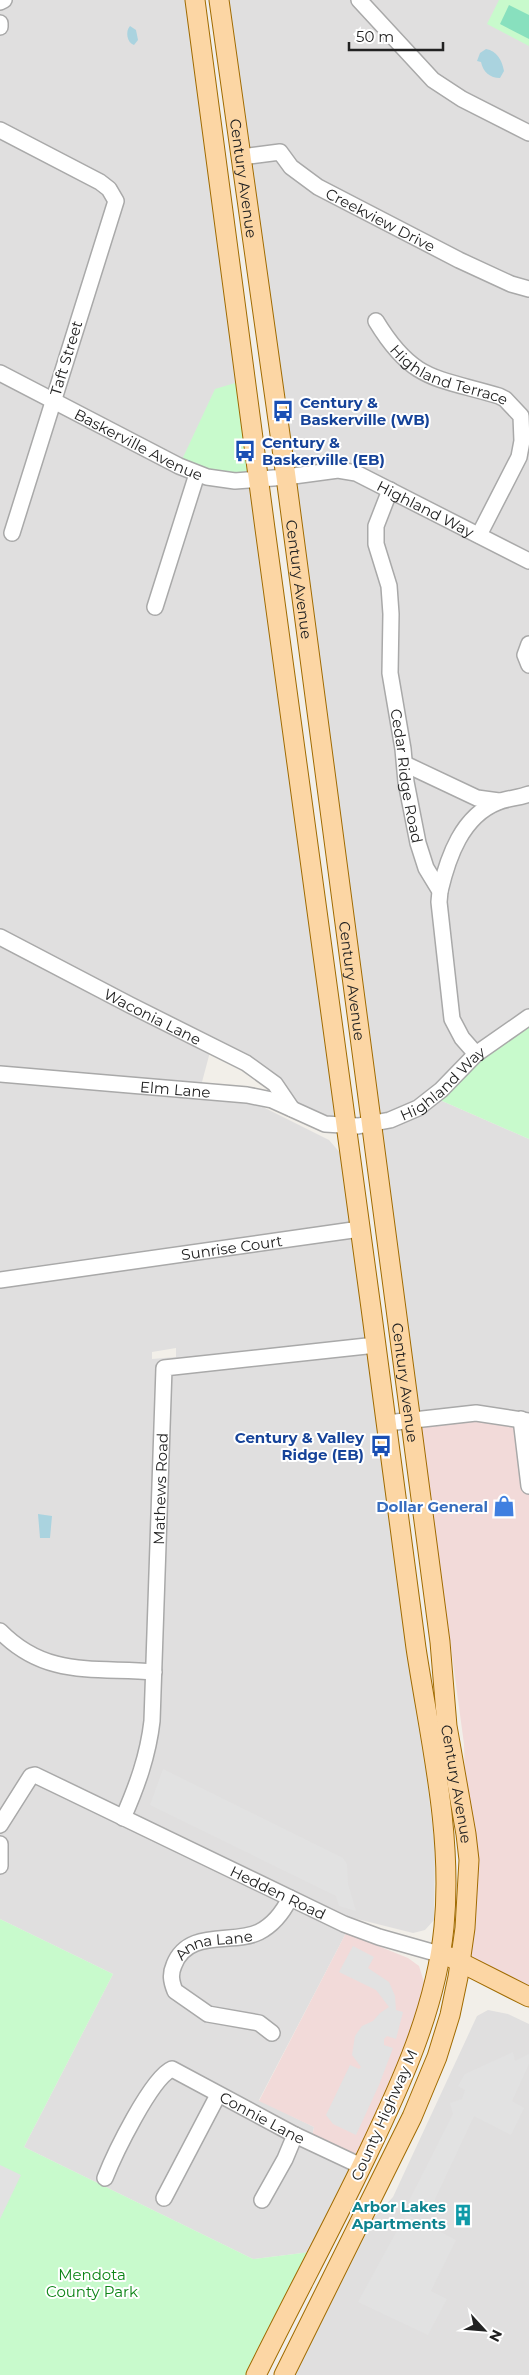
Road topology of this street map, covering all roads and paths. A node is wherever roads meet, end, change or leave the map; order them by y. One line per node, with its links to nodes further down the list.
1 (4, 0): 5 (street)
2 (195, 0): 17 (main road, Century Avenue)
3 (219, 0): 10 (main road, Century Avenue)
4 (359, 0): 9 (street)
5 (0, 2)
6 (0, 23): 7 (street)
7 (0, 27)
8 (0, 130): 14 (street, Taft Street)
9 (529, 133)
10 (241, 157): 11 (street, Creekview Drive); 16 (main road, Century Avenue)
11 (529, 289)
12 (376, 320): 20 (street, Highland Terrace)
13 (0, 373): 14 (street, Baskerville Avenue)
14 (53, 400): 15 (street, Baskerville Avenue); 19 (street, Taft Street)
15 (197, 474): 17 (street, Baskerville Avenue); 22 (street)
16 (286, 478): 17 (street, Highland Way); 18 (street, Highland Way); 34 (main road, Century Avenue)
17 (258, 480): 35 (main road, Century Avenue)
18 (390, 490): 20 (street, Highland Way); 25 (street, Cedar Ridge Road)
19 (12, 533)
20 (479, 535): 21 (street, Highland Way)
21 (529, 561)
22 (155, 607)
23 (529, 644): 24 (street)
24 (529, 665)
25 (405, 764): 27 (street); 28 (street, Cedar Ridge Road)
26 (529, 794): 27 (street)
27 (499, 802): 28 (street)
28 (440, 891): 31 (street, Cedar Ridge Road)
29 (0, 937): 33 (street, Waconia Lane)
30 (529, 1018): 31 (street, Highland Way)
31 (476, 1054): 34 (street, Highland Way)
32 (0, 1074): 33 (street, Elm Lane)
33 (293, 1110): 35 (street, Elm Lane)
34 (370, 1123): 35 (street, Highland Way); 39 (main road, Century Avenue)
35 (346, 1126): 36 (main road, Century Avenue)
36 (360, 1229): 37 (street, Sunrise Court); 38 (main road, Century Avenue)
37 (0, 1280)
38 (376, 1345): 41 (main road, Century Avenue); 44 (street, Mathews Road)
39 (409, 1420): 40 (street); 41 (street); 51 (main road, Century Avenue)
40 (525, 1420): 42 (street)
41 (387, 1423): 50 (main road, Century Avenue)
42 (529, 1486)
43 (0, 1631): 44 (street)
44 (154, 1672): 45 (street, Mathews Road)
45 (123, 1818): 46 (street, Hedden Road); 49 (street, Hedden Road)
46 (0, 1826)
47 (0, 1844): 48 (street)
48 (0, 1866)
49 (290, 1898): 50 (street, Hedden Road); 53 (street, Anna Lane)
50 (439, 1954): 51 (main road); 56 (main road, County Highway M)
51 (461, 1962): 52 (main road); 61 (main road, County Highway M)
52 (529, 1997)
53 (272, 2033)
54 (218, 2095): 55 (street, Connie Lane); 57 (street, Connie Lane); 58 (street)
55 (295, 2135): 56 (street, Connie Lane); 59 (street)
56 (361, 2166): 60 (main road, County Highway M)
57 (104, 2178)
58 (164, 2198)
59 (262, 2200)
60 (256, 2375)
61 (284, 2375)

